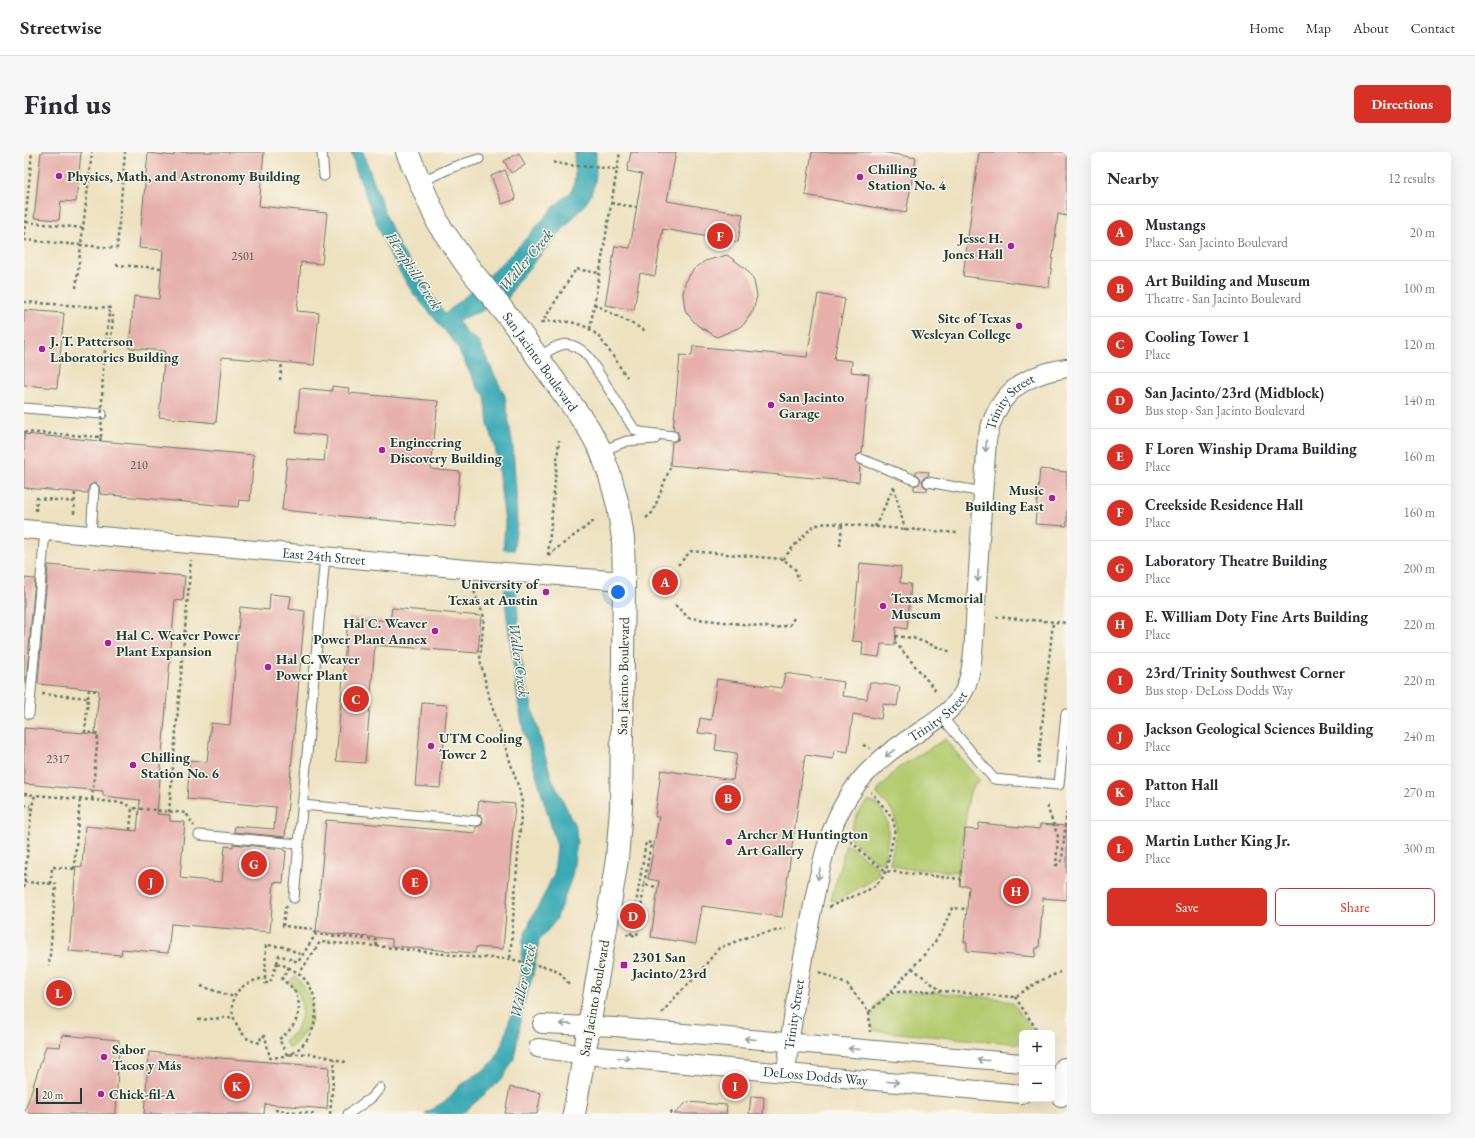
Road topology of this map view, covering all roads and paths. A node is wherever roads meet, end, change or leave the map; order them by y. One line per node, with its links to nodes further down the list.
1 (32, 152): 14 (path)
2 (92, 152): 16 (path)
3 (126, 152): 19 (path)
4 (322, 152): 10 (lane)
5 (407, 152): 11 (street, San Jacinto Boulevard)
6 (620, 152): 9 (path)
7 (479, 159): 11 (lane)
8 (553, 162): 9 (path)
9 (616, 170): 12 (path)
10 (324, 176)
11 (420, 182): 30 (street, San Jacinto Boulevard)
12 (611, 203): 13 (path); 22 (path)
13 (636, 207)
14 (26, 208): 15 (path)
15 (26, 222): 16 (path); 17 (path)
16 (83, 228): 19 (path)
17 (24, 234)
18 (24, 240): 19 (path)
19 (81, 245): 23 (path)
20 (116, 265): 21 (path)
21 (161, 268)
22 (599, 273): 25 (path); 27 (path)
23 (76, 288)
24 (24, 302): 38 (path, bridge)
25 (594, 304): 27 (path); 28 (path)
26 (113, 315): 29 (path)
27 (590, 329): 33 (path)
28 (646, 331)
29 (111, 340)
30 (538, 358): 41 (street, San Jacinto Boulevard); 41 (lane)
31 (282, 362): 34 (path)
32 (1067, 368): 48 (street, Trinity Street, one-way to 48)
33 (627, 377)
34 (280, 380)
35 (24, 408): 36 (lane)
36 (102, 414)
37 (24, 432): 38 (path)
38 (101, 437): 40 (path)
39 (559, 440): 53 (path)
40 (100, 441)
41 (601, 451): 68 (street, San Jacinto Boulevard)
42 (861, 459): 44 (lane)
43 (671, 465): 52 (path)
44 (915, 480)
45 (928, 482): 48 (lane)
46 (94, 489): 60 (lane)
47 (75, 492): 49 (path)
48 (983, 492): 83 (street, Trinity Street, one-way to 83)
49 (74, 502): 50 (path); 51 (path)
50 (36, 511)
51 (74, 514)
52 (646, 518)
53 (595, 520)
54 (842, 524): 55 (path); 61 (path); 63 (path)
55 (876, 527): 57 (path); 57 (path)
56 (24, 530): 58 (street, East 24th Street)
57 (905, 530): 59 (path)
58 (45, 531): 60 (street, East 24th Street); 79 (lane)
59 (958, 533)
60 (91, 536): 62 (street, East 24th Street)
61 (840, 546)
62 (325, 556): 66 (street, East 24th Street); 91 (lane)
63 (783, 559): 65 (path); 67 (path)
64 (191, 560): 96 (path)
65 (678, 565)
66 (476, 576): 68 (street, East 24th Street); 118 (path)
67 (800, 580)
68 (624, 581): 138 (street, San Jacinto Boulevard)
69 (675, 605): 70 (path)
70 (795, 616)
71 (996, 617): 72 (path)
72 (1053, 622): 73 (path); 84 (path)
73 (1067, 623)
74 (895, 636): 76 (path)
75 (895, 642): 78 (path)
76 (951, 652)
77 (99, 691): 80 (path)
78 (937, 692)
79 (31, 693): 80 (path); 81 (lane)
80 (88, 698): 89 (path)
81 (29, 714)
82 (1066, 714): 83 (lane)
83 (941, 716): 141 (street, Trinity Street, one-way to 141)
84 (1038, 764)
85 (871, 792): 102 (path)
86 (24, 794): 87 (path)
87 (35, 795): 88 (path); 92 (path)
88 (80, 799): 89 (path); 105 (path)
89 (92, 800): 94 (path)
90 (24, 805): 92 (path)
91 (302, 805): 97 (lane); 101 (lane)
92 (32, 806): 104 (path)
93 (1047, 806): 95 (path)
94 (132, 808): 96 (path); 98 (path)
95 (1067, 809)
96 (169, 812): 99 (path)
97 (477, 821)
98 (130, 830)
99 (199, 835): 101 (lane)
100 (846, 837): 102 (path)
101 (299, 844): 109 (lane)
102 (886, 871): 103 (path); 110 (path)
103 (961, 879)
104 (24, 882): 105 (path); 108 (path)
105 (51, 884): 120 (path)
106 (644, 885): 107 (path); 115 (path); 115 (path)
107 (658, 887)
108 (24, 888)
109 (294, 898): 113 (path)
110 (827, 908)
111 (967, 909): 122 (path)
112 (786, 929): 134 (path)
113 (316, 934): 116 (path); 117 (path)
114 (626, 934): 115 (path)
115 (631, 935)
116 (376, 946): 118 (path); 125 (path)
117 (302, 955): 119 (path); 126 (path)
118 (510, 958): 127 (path)
119 (277, 963): 121 (path); 126 (path)
120 (49, 966)
121 (289, 967): 125 (path); 143 (path)
122 (912, 968): 129 (path); 130 (path)
123 (819, 972): 133 (path)
124 (1060, 972): 132 (path)
125 (299, 974): 143 (path)
126 (265, 978): 131 (path)
127 (570, 985)
128 (201, 986): 131 (path)
129 (941, 991): 130 (path); 132 (path)
130 (891, 992): 133 (path)
131 (234, 997): 135 (path)
132 (1015, 997): 139 (path)
133 (869, 1012): 140 (path)
134 (662, 1013)
135 (233, 1017): 136 (path); 143 (path)
136 (198, 1020)
137 (542, 1024): 138 (street, one-way to 137)
138 (590, 1025): 141 (street, one-way to 138); 144 (street, San Jacinto Boulevard)
139 (1037, 1030)
140 (870, 1032)
141 (789, 1042): 145 (street, one-way to 141); 150 (street, Trinity Street)
142 (538, 1048): 144 (street, DeLoss Dodds Way)
143 (287, 1055): 146 (path)
144 (585, 1055): 150 (street, DeLoss Dodds Way, one-way to 150); 160 (street, San Jacinto Boulevard)
145 (963, 1058): 148 (street, one-way to 145); 152 (street)
146 (335, 1059): 147 (path); 158 (path)
147 (347, 1060)
148 (1019, 1063)
149 (1061, 1067): 154 (street)
150 (786, 1073): 152 (street, DeLoss Dodds Way, one-way to 152)
151 (380, 1088): 159 (lane)
152 (960, 1088): 153 (street, DeLoss Dodds Way)
153 (1019, 1094)
154 (1060, 1097)
155 (672, 1108): 161 (path)
156 (274, 1110): 157 (path)
157 (317, 1114)
158 (330, 1114)
159 (348, 1114)
160 (574, 1114)
161 (671, 1114)

